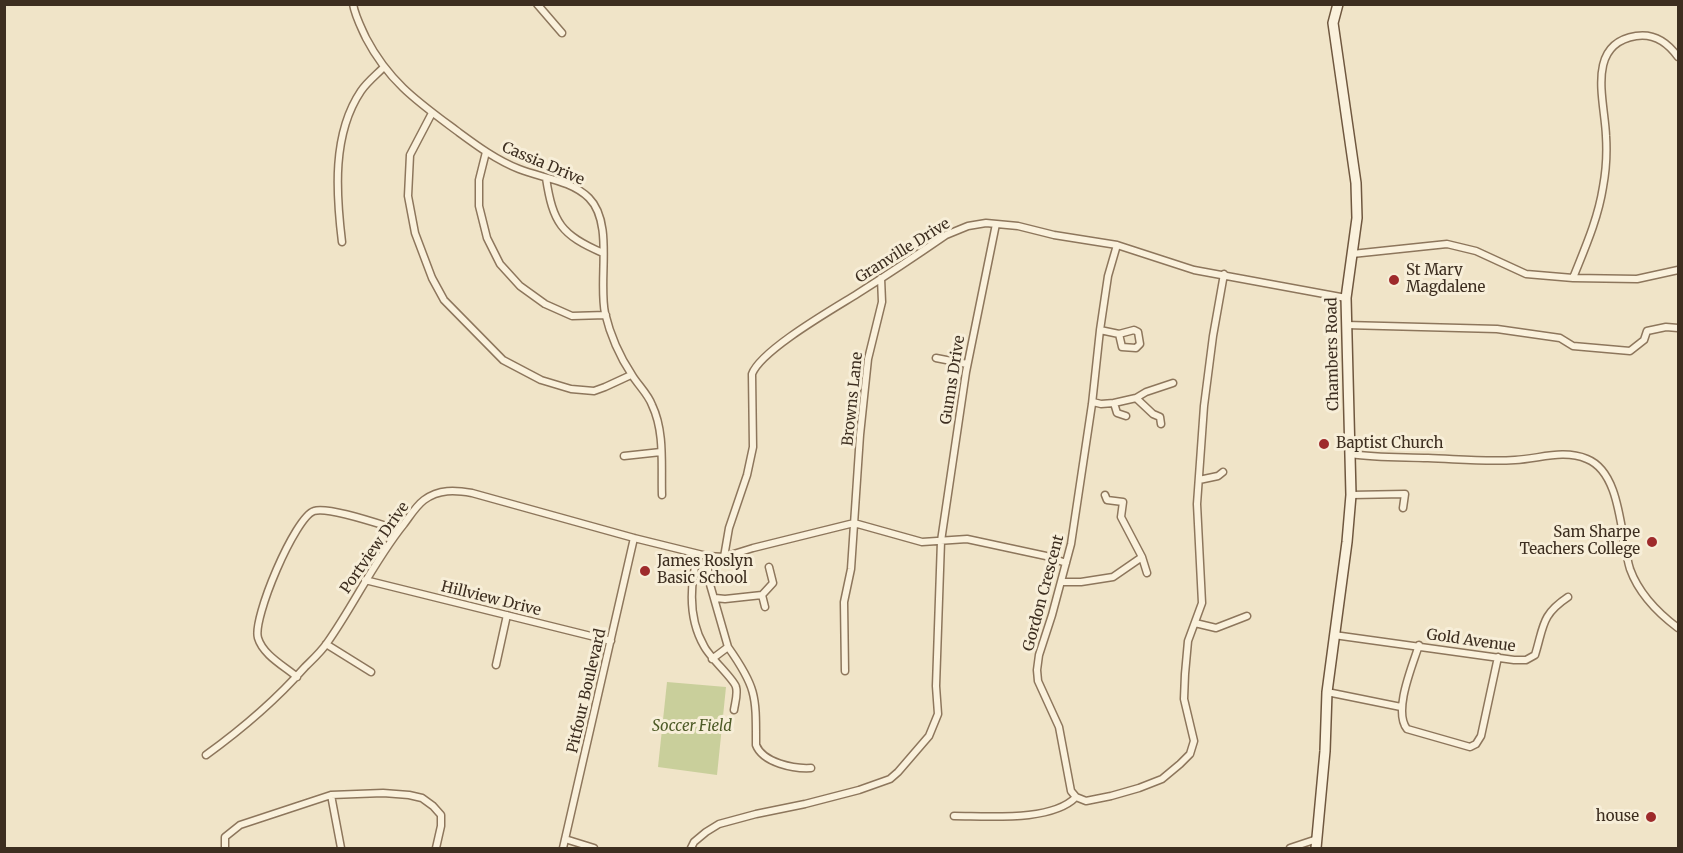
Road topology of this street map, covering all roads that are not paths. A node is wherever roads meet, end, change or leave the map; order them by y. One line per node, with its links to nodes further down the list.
1 (353, 4): 6 (street, Cassia Drive)
2 (537, 4): 4 (street)
3 (1338, 4): 14 (street, Chambers Road)
4 (562, 33)
5 (1678, 57): 18 (street)
6 (384, 67): 7 (street, Cassia Drive); 11 (street)
7 (432, 113): 8 (street, Cassia Drive); 27 (street)
8 (486, 152): 9 (street, Cassia Drive); 20 (street)
9 (546, 178): 13 (street); 13 (street, Cassia Drive)
10 (996, 224): 12 (street, Granville Drive); 17 (street, Granville Drive); 26 (street, Gunns Drive)
11 (342, 242)
12 (1117, 245): 16 (street, Granville Drive); 23 (street, Gordon Crescent)
13 (603, 253): 20 (street, Cassia Drive)
14 (1352, 254): 18 (street); 19 (street, Chambers Road)
15 (1678, 270): 18 (street)
16 (1224, 274): 19 (street, Granville Drive); 38 (street)
17 (881, 278): 43 (street, Browns Lane); 49 (street, Granville Drive)
18 (1573, 278)
19 (1346, 298): 21 (street, Chambers Road)
20 (606, 315): 27 (street, Cassia Drive)
21 (1346, 325): 22 (street); 35 (street, Chambers Road)
22 (1678, 328)
23 (1100, 330): 24 (street); 30 (street, Gordon Crescent)
24 (1119, 334)
25 (936, 358): 26 (street)
26 (967, 364): 46 (street, Gunns Drive)
27 (631, 375): 34 (street, Cassia Drive)
28 (1173, 384): 29 (street)
29 (1136, 398): 31 (street); 33 (street)
30 (1093, 402): 31 (street); 51 (street, Gordon Crescent)
31 (1114, 403): 32 (street)
32 (1126, 416)
33 (1161, 424)
34 (661, 452): 36 (street); 39 (street, Cassia Drive)
35 (1351, 454): 41 (street, Chambers Road); 63 (street)
36 (624, 456)
37 (1223, 472): 38 (street)
38 (1199, 480): 62 (street)
39 (662, 495)
40 (1104, 495): 50 (street)
41 (1351, 495): 42 (street); 64 (street, Chambers Road)
42 (1403, 508)
43 (854, 523): 46 (street); 49 (street); 72 (street, Browns Lane)
44 (399, 530): 45 (street, Portview Drive); 54 (street, Portview Drive); 74 (street)
45 (634, 538): 47 (street, Portview Drive); 65 (street, Pitfour Boulevard)
46 (941, 541): 51 (street); 90 (street, Gunns Drive)
47 (698, 554): 48 (street, Portview Drive); 70 (street)
48 (706, 556): 49 (street, Portview Drive); 58 (street)
49 (724, 557)
50 (1142, 557): 53 (street); 55 (street)
51 (1066, 563): 55 (street, Gordon Crescent)
52 (769, 567): 56 (street)
53 (1147, 573)
54 (365, 580): 60 (street, Hillview Drive); 66 (street, Portview Drive)
55 (1061, 582): 81 (street, Gordon Crescent)
56 (762, 595): 58 (street); 59 (street)
57 (1568, 597): 69 (street, Gold Avenue)
58 (715, 598): 68 (street)
59 (765, 607)
60 (507, 615): 65 (street, Hillview Drive); 71 (street)
61 (1247, 616): 62 (street)
62 (1195, 623): 81 (street)
63 (1678, 628)
64 (1334, 635): 67 (street, Gold Avenue); 75 (street, Chambers Road)
65 (611, 642): 83 (street, Pitfour Boulevard)
66 (326, 644): 73 (street); 74 (street, Portview Drive)
67 (1419, 645): 69 (street, Gold Avenue); 76 (street)
68 (728, 647): 70 (street); 79 (street)
69 (1498, 657): 76 (street)
70 (712, 659): 77 (street)
71 (496, 665)
72 (844, 671)
73 (371, 672)
74 (297, 677): 78 (street, Portview Drive)
75 (1327, 692): 76 (street); 84 (street, Chambers Road)
76 (1401, 707)
77 (734, 710)
78 (206, 755)
79 (811, 768)
80 (331, 795): 85 (street); 86 (street); 87 (street)
81 (1076, 797): 82 (street)
82 (954, 816)
83 (565, 839): 88 (street, Pitfour Boulevard); 89 (street)
84 (1316, 844): 91 (street)
85 (225, 849)
86 (341, 849)
87 (435, 849)
88 (563, 849)
89 (594, 849)
90 (691, 849)
91 (1290, 849)

